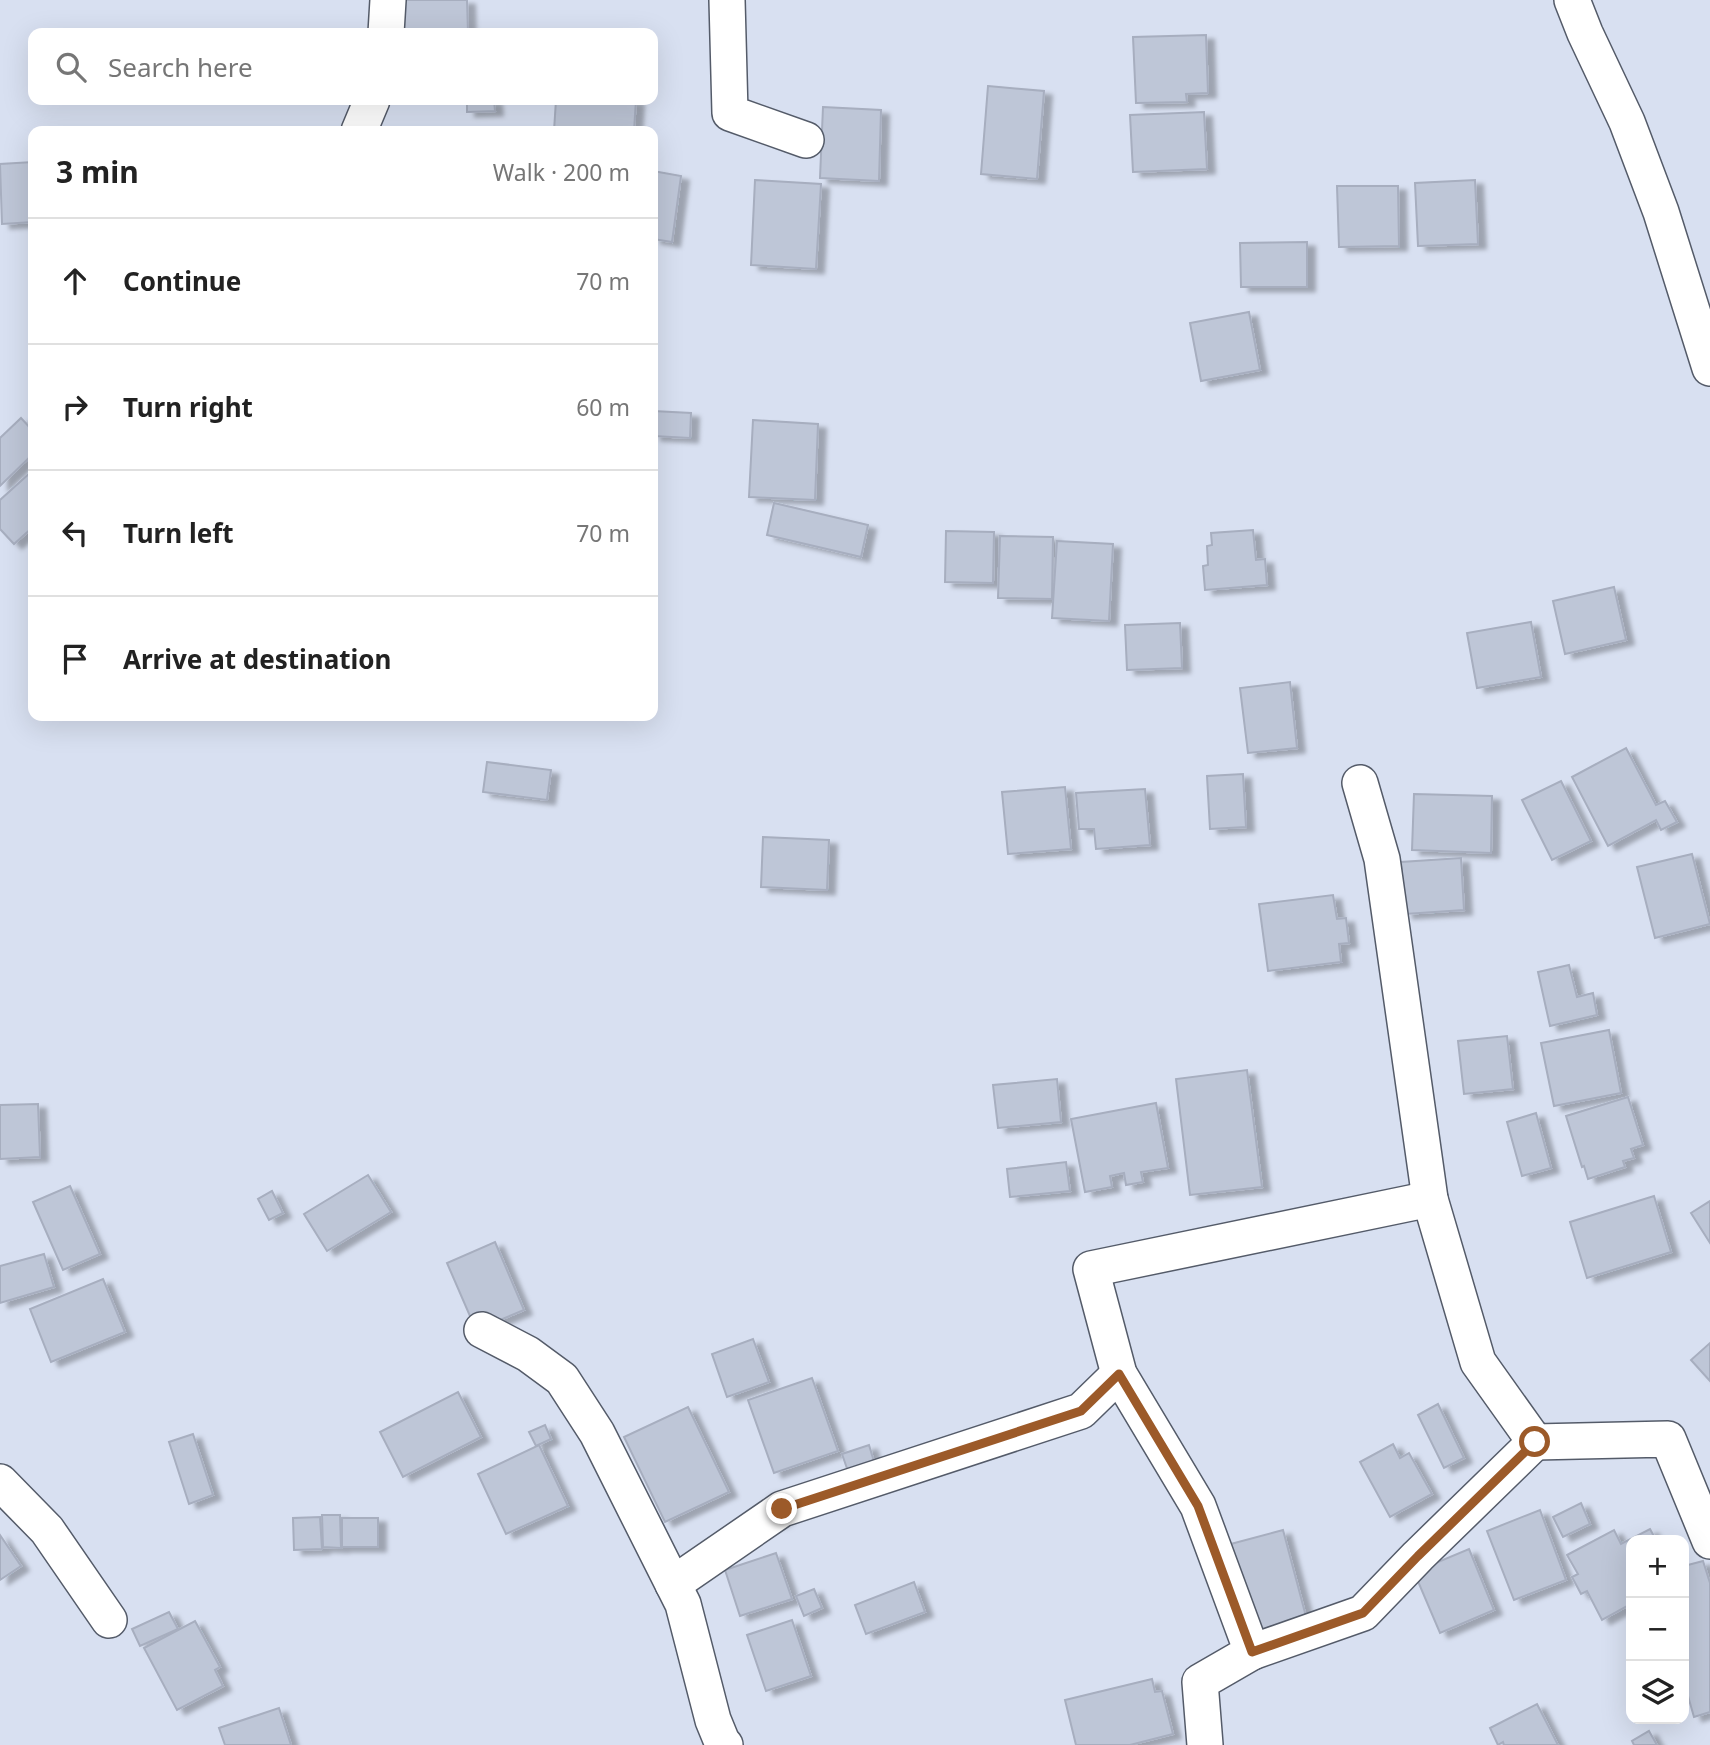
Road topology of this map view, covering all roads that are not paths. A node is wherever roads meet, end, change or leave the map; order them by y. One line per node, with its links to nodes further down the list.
1 (388, 0): 4 (street)
2 (727, 0): 7 (street)
3 (1572, 0): 8 (street)
4 (386, 28)
5 (370, 105): 6 (street)
6 (361, 126)
7 (806, 140)
8 (1710, 368)
9 (1360, 783): 10 (street)
10 (1430, 1199): 12 (street); 13 (street)
11 (482, 1329): 16 (street)
12 (1119, 1374): 16 (street); 18 (street)
13 (1535, 1442): 15 (street); 18 (street)
14 (0, 1482): 17 (street)
15 (1710, 1541)
16 (673, 1584): 19 (street)
17 (109, 1620)
18 (1252, 1652): 20 (street)
19 (724, 1745)
20 (1205, 1745)

